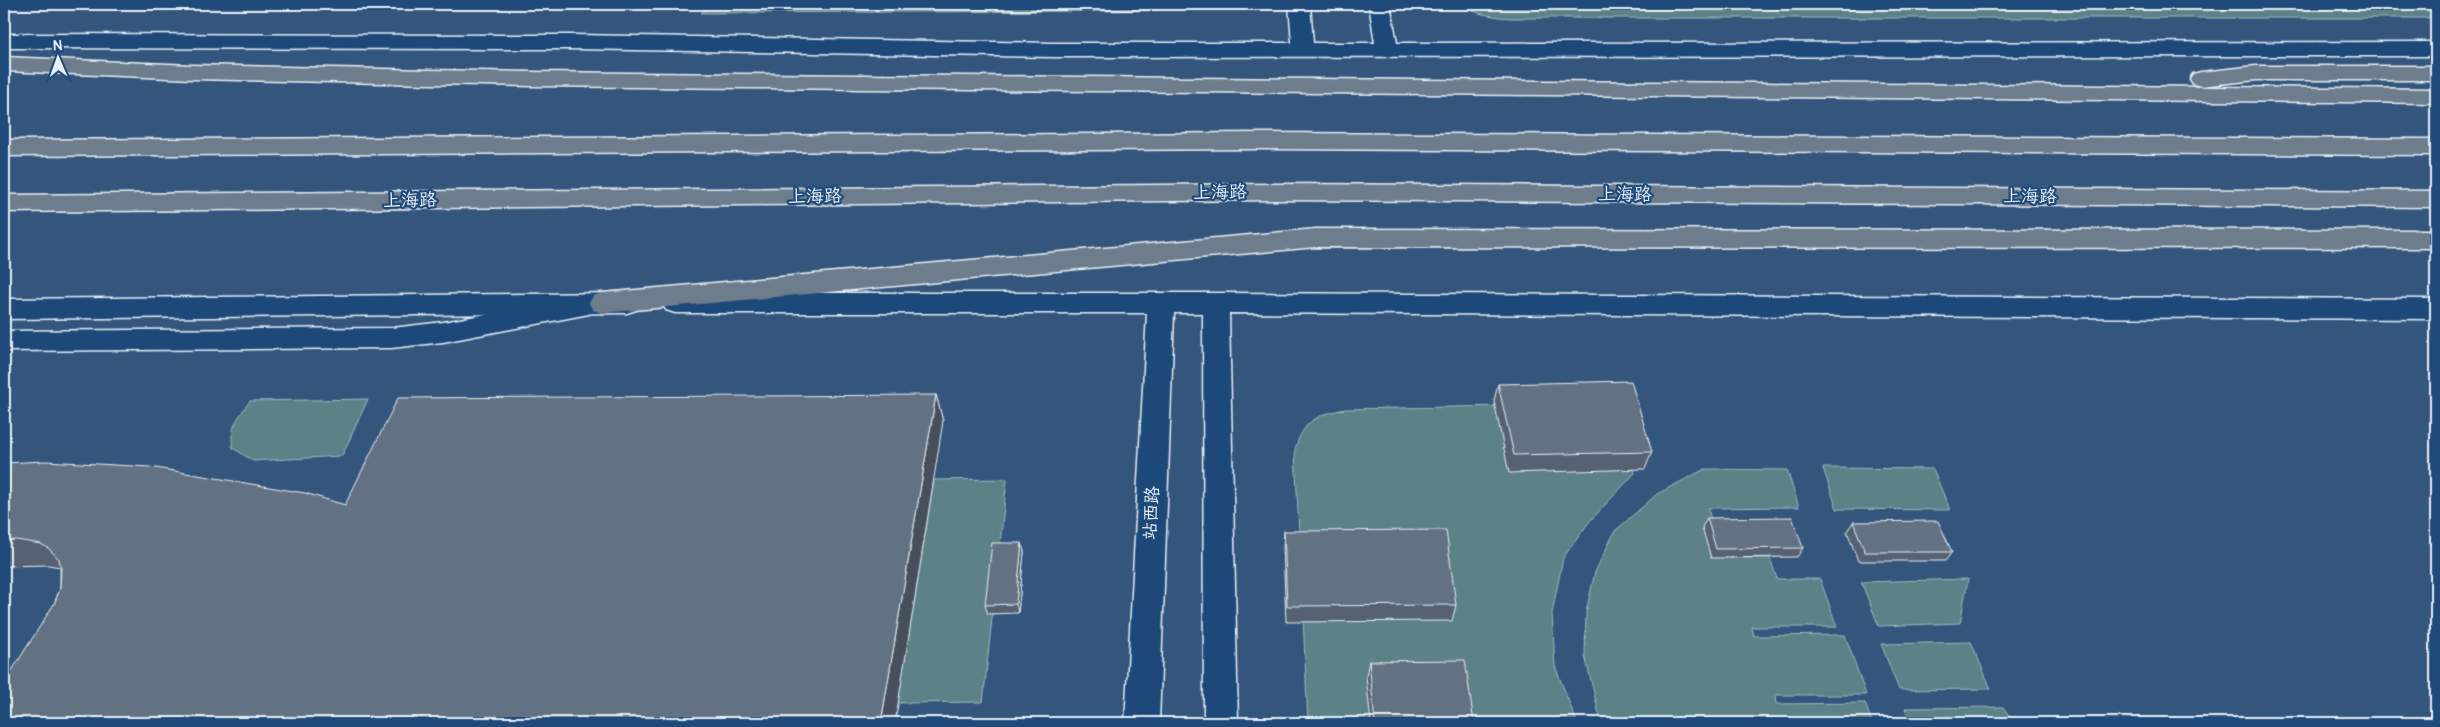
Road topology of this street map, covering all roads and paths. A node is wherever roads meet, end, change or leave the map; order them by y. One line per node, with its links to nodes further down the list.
1 (1299, 4): 4 (main road)
2 (1380, 4): 5 (main road)
3 (4, 41): 4 (main road)
4 (1303, 49): 5 (main road)
5 (1387, 49): 6 (main road)
6 (2436, 49)
7 (4, 64): 9 (highway)
8 (2436, 73): 9 (highway)
9 (2070, 93): 10 (highway)
10 (2436, 96)
11 (2436, 147): 12 (highway)
12 (4, 148)
13 (2436, 199): 14 (highway, 上海路)
14 (4, 204)
15 (2436, 239): 16 (highway)
16 (602, 303): 17 (main road); 19 (main road); 21 (main road)
17 (1161, 303): 18 (main road); 22 (main road, 站西路)
18 (1216, 303): 20 (main road); 23 (main road)
19 (4, 309)
20 (2436, 310)
21 (4, 341)
22 (1142, 723)
23 (1221, 723)

